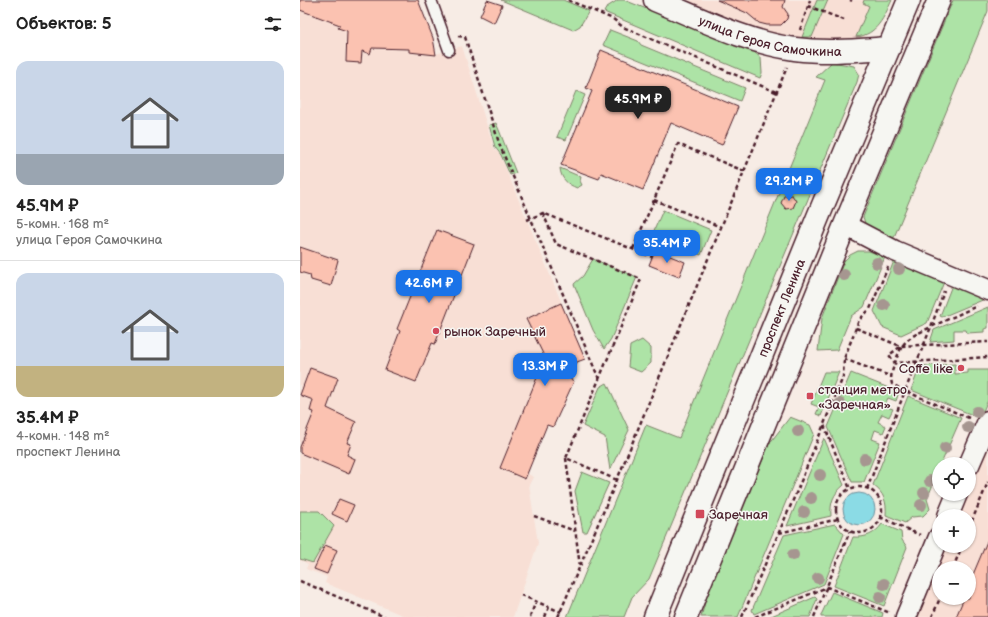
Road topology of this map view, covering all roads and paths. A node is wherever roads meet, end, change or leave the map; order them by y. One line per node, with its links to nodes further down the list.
1 (432, 0): 9 (lane)
2 (568, 0): 13 (path)
3 (655, 0): 11 (main road, улица Героя Самочкина)
4 (810, 0): 7 (path)
5 (909, 0): 10 (main road, проспект Ленина)
6 (939, 0): 19 (main road)
7 (808, 6): 8 (path); 11 (path)
8 (844, 20)
9 (444, 33): 12 (lane); 17 (path)
10 (889, 48): 11 (main road, улица Героя Самочкина); 68 (main road, проспект Ленина)
11 (794, 49): 13 (path)
12 (449, 50)
13 (776, 92): 14 (path)
14 (744, 171): 15 (path); 20 (path)
15 (654, 200): 20 (path); 21 (path)
16 (543, 213): 17 (path); 21 (path); 36 (path)
17 (531, 218): 18 (path); 36 (path)
18 (526, 220)
19 (845, 225): 22 (street); 69 (main road)
20 (721, 227): 42 (path)
21 (633, 249): 23 (path)
22 (895, 251): 24 (street); 27 (path)
23 (652, 257)
24 (950, 274): 25 (street); 26 (path)
25 (984, 297): 26 (path)
26 (930, 327): 29 (path); 30 (path)
27 (856, 328): 30 (path); 32 (path)
28 (988, 342): 29 (path)
29 (924, 345): 30 (path); 33 (path)
30 (900, 346): 34 (path); 34 (path)
31 (988, 357): 33 (path)
32 (844, 359): 35 (path); 39 (path)
33 (917, 361): 34 (path); 37 (path)
34 (895, 362): 35 (path)
35 (890, 376): 37 (path)
36 (599, 379): 41 (path)
37 (905, 391): 38 (path); 44 (path)
38 (987, 423): 40 (street)
39 (824, 424): 45 (path); 52 (path)
40 (973, 457)
41 (566, 458): 42 (path); 50 (path)
42 (617, 480): 55 (path)
43 (988, 482): 46 (path)
44 (866, 488): 45 (path); 48 (path)
45 (850, 489): 49 (path)
46 (976, 511)
47 (534, 516): 50 (path)
48 (880, 518): 51 (path); 53 (path)
49 (838, 519): 51 (path); 52 (path)
50 (575, 531): 55 (path)
51 (850, 531): 57 (path)
52 (778, 533): 70 (path)
53 (932, 538)
54 (932, 552): 63 (street)
55 (580, 568): 62 (path)
56 (300, 581): 64 (path)
57 (827, 587): 63 (path); 71 (path); 72 (path)
58 (521, 595): 59 (path)
59 (536, 601): 61 (path); 65 (path)
60 (937, 605): 73 (path)
61 (549, 607): 62 (path); 66 (path)
62 (561, 612): 67 (path)
63 (900, 616)
64 (385, 617)
65 (530, 617)
66 (545, 617)
67 (558, 617)
68 (655, 617)
69 (686, 617)
70 (742, 617)
71 (756, 617)
72 (814, 617)
73 (932, 617)

